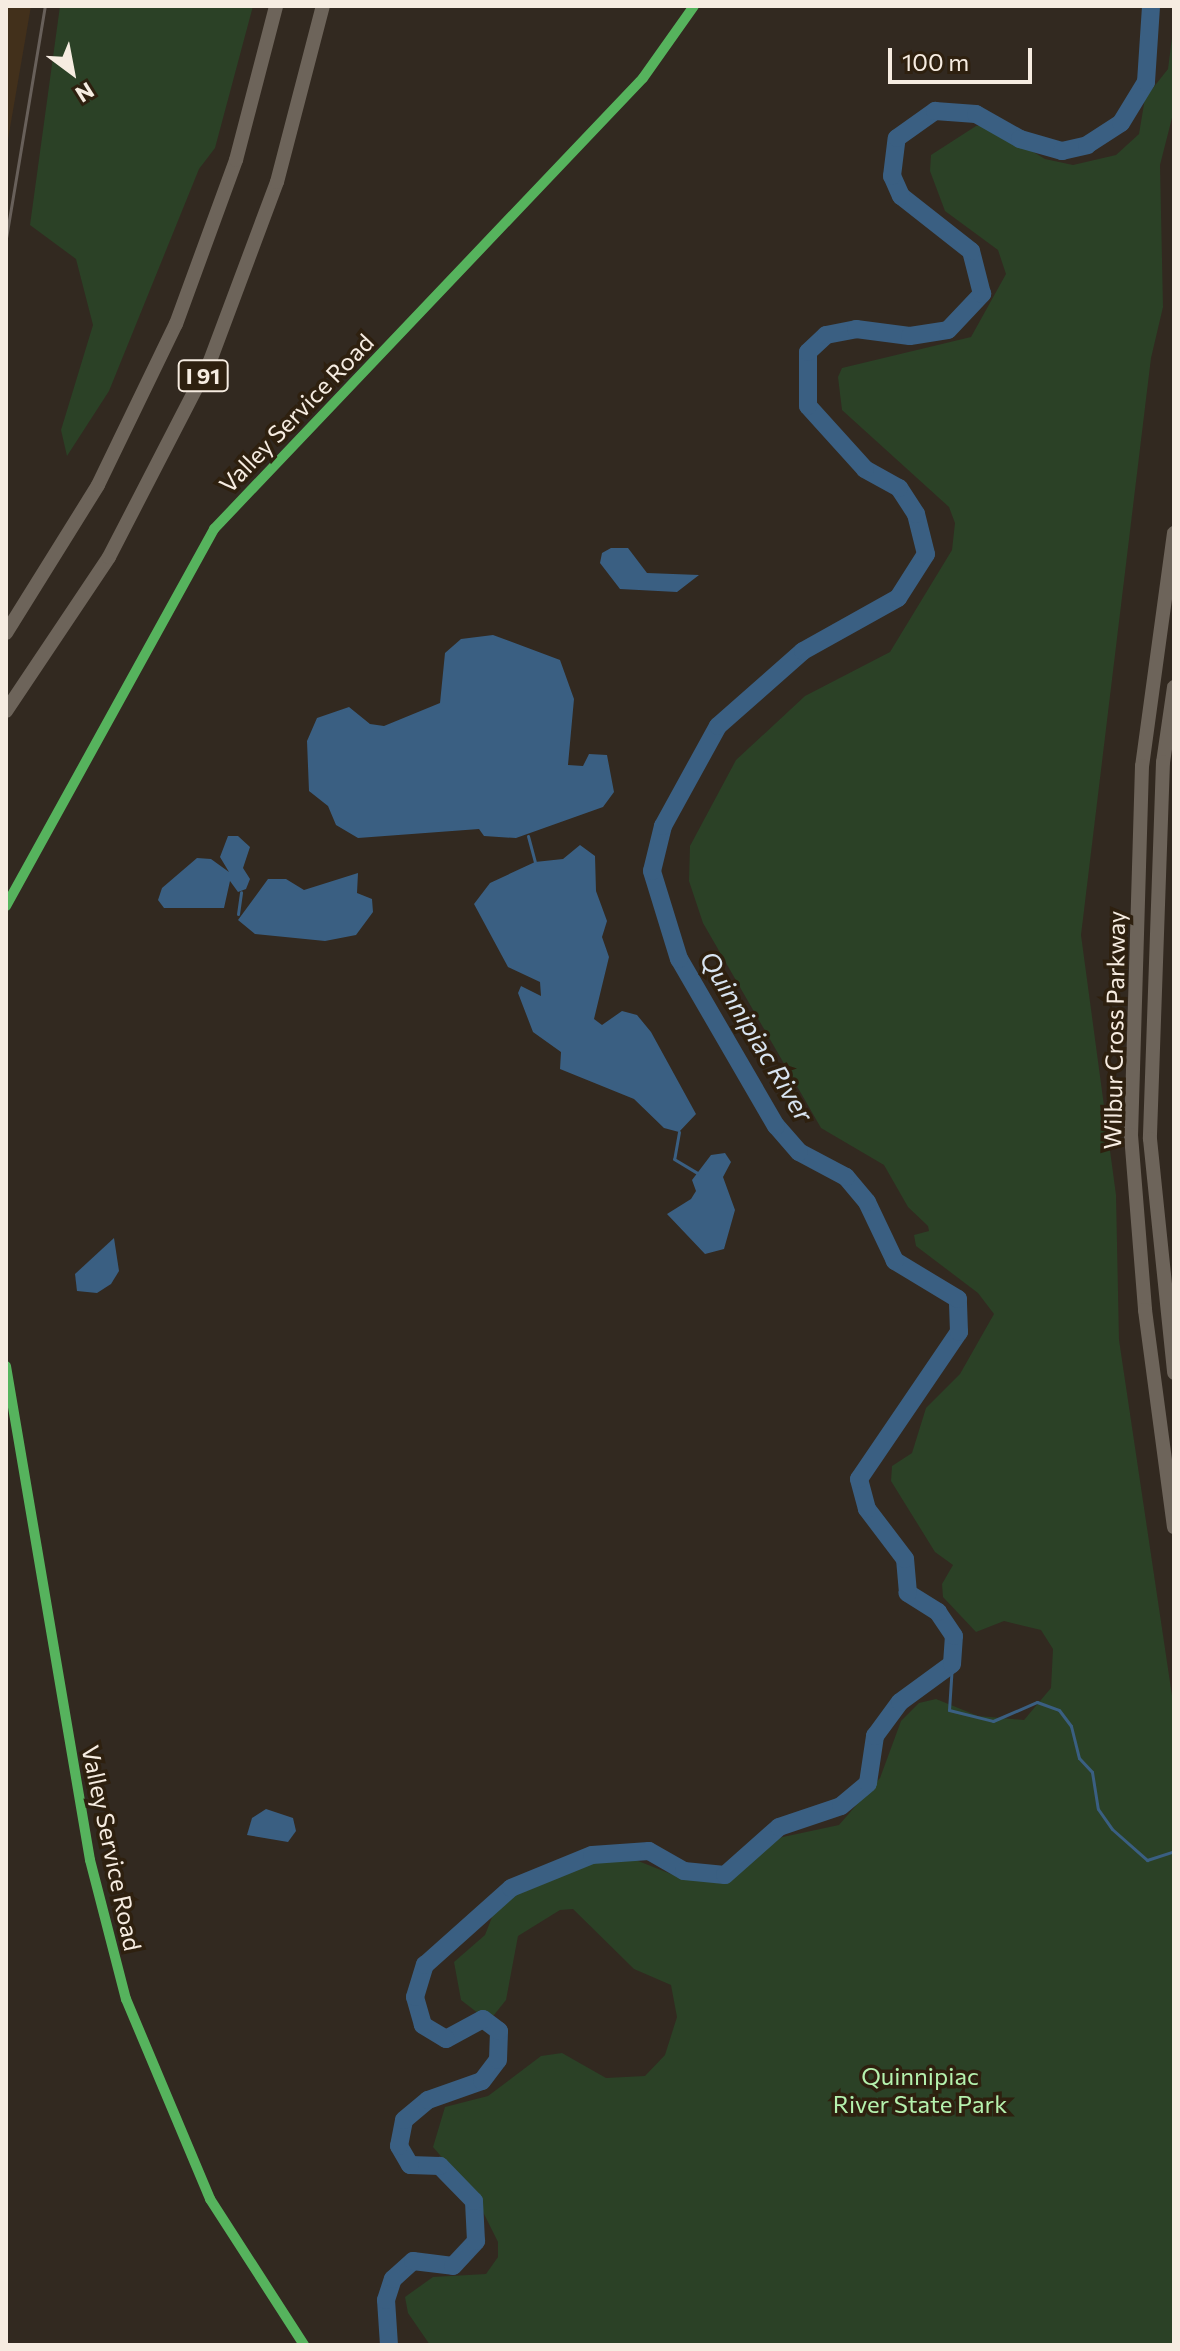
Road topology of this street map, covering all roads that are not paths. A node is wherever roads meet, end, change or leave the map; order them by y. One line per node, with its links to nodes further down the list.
1 (276, 6): 5 (highway, I 91)
2 (323, 6): 7 (highway, I 91)
3 (694, 6): 8 (street, Valley Service Road)
4 (1174, 533): 11 (highway, Wilbur Cross Parkway)
5 (6, 633)
6 (1174, 687): 10 (highway, Wilbur Cross Parkway)
7 (6, 711)
8 (6, 906)
9 (6, 1366): 12 (street, Valley Service Road)
10 (1174, 1373)
11 (1174, 1527)
12 (304, 2345)

